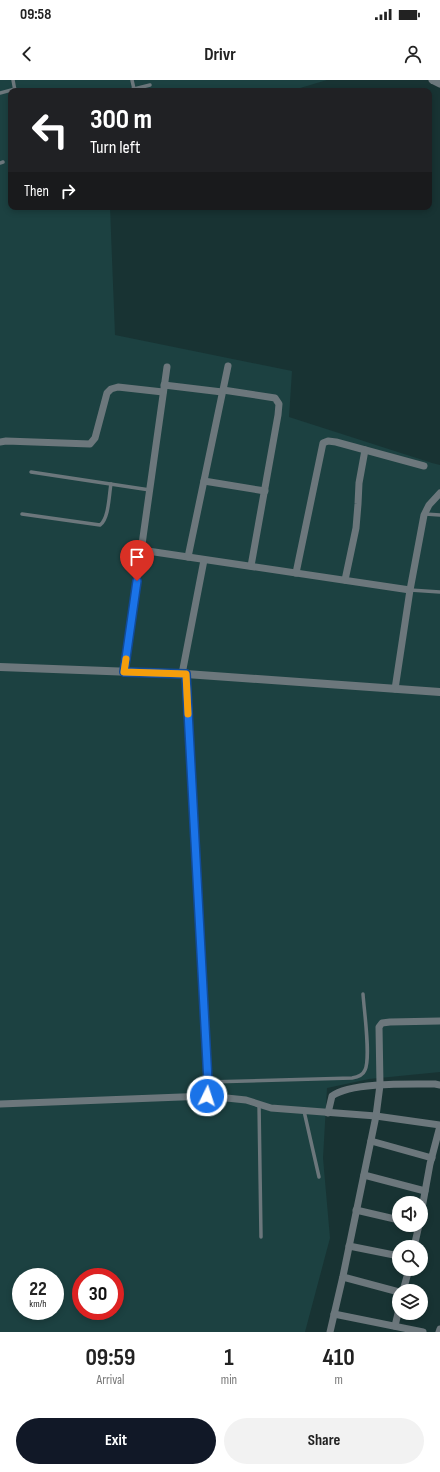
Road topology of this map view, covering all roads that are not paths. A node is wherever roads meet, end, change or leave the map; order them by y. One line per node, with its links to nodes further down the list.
1 (432, 80): 2 (street)
2 (440, 84)
3 (150, 85): 4 (lane)
4 (138, 88)
5 (228, 366): 8 (street)
6 (167, 367): 7 (street)
7 (164, 388): 8 (street); 9 (street); 15 (street)
8 (222, 391): 13 (street); 16 (street)
9 (0, 442)
10 (365, 450): 11 (street); 25 (street); 26 (street)
11 (424, 466)
12 (31, 472): 14 (lane)
13 (204, 481): 16 (street); 22 (street)
14 (111, 484): 15 (lane); 18 (lane)
15 (150, 490): 21 (street)
16 (265, 491): 24 (street)
17 (440, 493): 19 (street)
18 (22, 514)
19 (425, 514): 20 (lane); 27 (street)
20 (440, 515)
21 (141, 550): 22 (street); 30 (street)
22 (188, 557): 23 (street)
23 (204, 560): 24 (street); 31 (street)
24 (251, 566): 25 (street)
25 (296, 573): 26 (street)
26 (344, 580): 27 (street)
27 (410, 590): 28 (lane); 32 (street)
28 (440, 592)
29 (0, 667): 30 (street)
30 (124, 672): 31 (street)
31 (184, 674): 32 (street); 36 (street)
32 (396, 689): 33 (street)
33 (440, 692)
34 (363, 994): 36 (lane)
35 (440, 1021): 37 (street)
36 (208, 1082): 39 (street)
37 (380, 1085): 38 (street); 43 (street); 44 (street)
38 (440, 1085)
39 (207, 1096): 40 (street); 41 (street)
40 (0, 1104)
41 (259, 1104): 42 (street); 54 (lane)
42 (304, 1112): 43 (street); 49 (lane)
43 (328, 1113): 44 (street)
44 (376, 1116): 45 (street); 46 (street)
45 (440, 1125): 47 (street)
46 (371, 1141): 47 (street); 48 (street)
47 (432, 1158): 50 (street)
48 (364, 1175): 50 (street); 52 (street)
49 (319, 1177)
50 (425, 1191): 51 (street)
51 (424, 1196)
52 (356, 1210): 53 (street); 55 (street)
53 (392, 1218)
54 (261, 1238)
55 (349, 1246): 56 (street); 57 (street)
56 (392, 1255)
57 (343, 1277): 58 (street); 59 (street)
58 (392, 1290)
59 (334, 1314): 61 (street); 62 (street)
60 (396, 1320): 61 (street)
61 (395, 1326): 63 (street)
62 (330, 1332)
63 (423, 1332)

